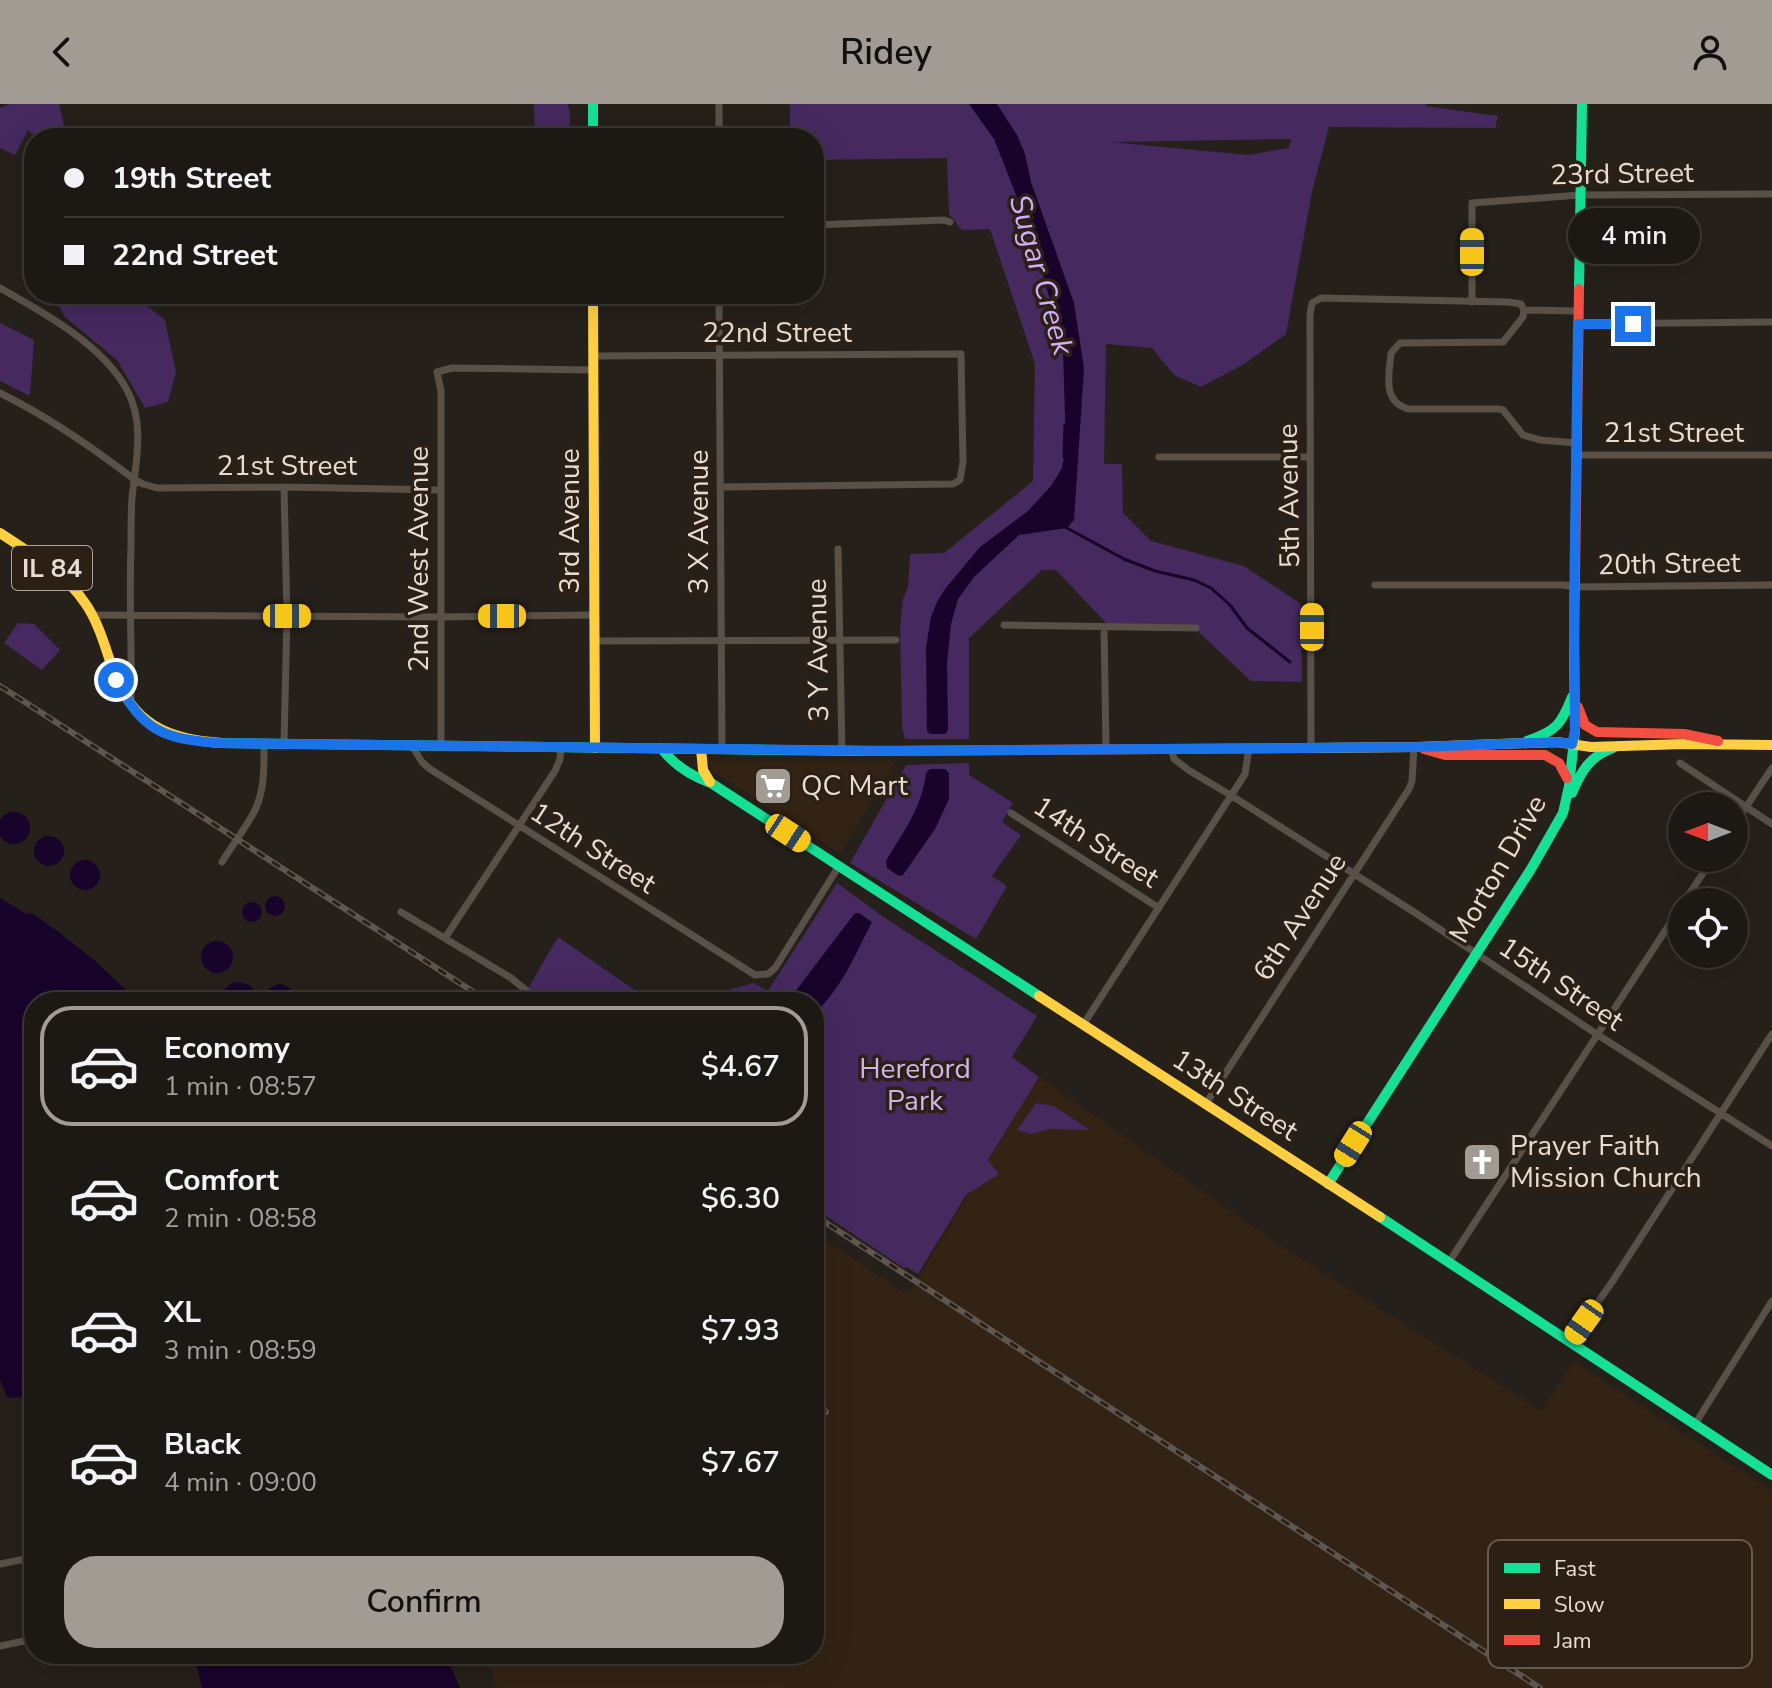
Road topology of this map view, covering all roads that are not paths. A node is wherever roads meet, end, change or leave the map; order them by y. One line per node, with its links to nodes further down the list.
1 (593, 104): 4 (main road)
2 (719, 104): 5 (street)
3 (1582, 104): 7 (main road, Morton Drive)
4 (593, 128)
5 (719, 128)
6 (1772, 194): 7 (street, 23rd Street)
7 (1580, 195): 12 (street, 23rd Street); 17 (main road, Morton Drive)
8 (950, 222): 9 (street)
9 (824, 225)
10 (0, 288): 11 (street)
11 (24, 302)
12 (1472, 302): 16 (street); 28 (street, 5th Avenue)
13 (27, 304): 29 (street)
14 (593, 304): 20 (main road, 3rd Avenue)
15 (719, 304): 21 (street, 3 X Avenue)
16 (1524, 310): 17 (street); 24 (street)
17 (1578, 311): 19 (main road, Morton Drive)
18 (1772, 322): 19 (street)
19 (1578, 324): 24 (main road, Morton Drive)
20 (593, 356): 21 (street, 22nd Street); 22 (main road, 3rd Avenue)
21 (720, 356): 31 (street, 3 X Avenue); 31 (street, 22nd Street)
22 (593, 370): 32 (street, 2nd West Avenue); 39 (main road, 3rd Avenue)
23 (0, 393): 29 (street)
24 (1577, 443): 25 (main road, Morton Drive)
25 (1576, 455): 26 (street, 21st Street); 37 (main road, Morton Drive)
26 (1772, 455)
27 (1159, 457): 28 (street)
28 (1309, 457): 68 (street, 5th Avenue)
29 (135, 480): 30 (street, 21st Street); 40 (street)
30 (284, 487): 32 (street, 21st Street); 41 (street)
31 (722, 487): 46 (street, 3 X Avenue)
32 (440, 490): 42 (street, 2nd West Avenue)
33 (0, 533): 38 (main road, IL 84)
34 (838, 549): 47 (street, 3 Y Avenue)
35 (1375, 585): 37 (street, 20th Street)
36 (1772, 585): 37 (street, 20th Street)
37 (1574, 587): 50 (main road, Morton Drive)
38 (92, 615): 40 (street); 51 (main road, IL 84)
39 (594, 615): 42 (street); 49 (main road, 3rd Avenue)
40 (131, 616): 41 (street); 51 (street)
41 (287, 616): 42 (street); 54 (street)
42 (440, 617): 59 (street, 2nd West Avenue)
43 (1004, 625): 44 (street)
44 (1104, 627): 45 (street); 65 (street)
45 (1196, 628)
46 (721, 640): 47 (street); 49 (street); 70 (street, 3 X Avenue)
47 (840, 640): 48 (street); 71 (street, 3 Y Avenue)
48 (896, 640)
49 (595, 641): 63 (main road, 3rd Avenue)
50 (1574, 693): 52 (main road); 55 (main road, Morton Drive); 56 (main road)
51 (131, 707): 53 (main road, IL 84)
52 (1524, 742): 55 (main road, IL 84); 62 (main road, IL 84)
53 (264, 744): 54 (main road, IL 84); 84 (street)
54 (284, 744): 58 (main road, IL 84)
55 (1572, 744): 60 (main road, IL 84); 75 (main road, Morton Drive)
56 (1736, 745): 57 (main road, IL 84); 60 (main road, IL 84)
57 (1772, 745)
58 (412, 746): 59 (main road, IL 84); 83 (street, 12th Street)
59 (441, 746): 61 (main road, IL 84)
60 (1618, 746): 81 (main road)
61 (561, 747): 63 (main road, IL 84); 83 (street)
62 (1416, 747): 68 (main road, IL 84); 75 (main road); 86 (street, 6th Avenue)
63 (595, 748): 64 (main road, IL 84)
64 (661, 748): 69 (main road, IL 84); 74 (main road, 13th Street)
65 (1106, 748): 66 (main road, IL 84); 71 (main road, IL 84)
66 (1171, 748): 67 (main road, IL 84); 77 (street, 15th Street)
67 (1249, 748): 68 (main road, IL 84); 77 (street)
68 (1311, 748)
69 (701, 749): 70 (main road, IL 84); 74 (main road)
70 (722, 749): 71 (main road, IL 84)
71 (842, 750)
72 (1680, 763): 76 (street)
73 (1772, 768): 78 (street)
74 (711, 783): 85 (main road, 13th Street)
75 (1569, 786): 81 (main road, Morton Drive)
76 (1724, 792)
77 (1232, 796): 86 (street, 15th Street); 87 (street)
78 (1748, 804)
79 (1748, 808): 82 (street)
80 (1011, 813): 87 (street, 14th Street)
81 (1563, 813): 91 (main road, Morton Drive)
82 (1772, 824)
83 (518, 825): 85 (street, 12th Street); 90 (street)
84 (222, 862)
85 (839, 866): 93 (main road, 13th Street)
86 (1353, 874): 91 (street, 15th Street); 96 (street, 6th Avenue)
87 (1159, 908): 93 (street)
88 (401, 912): 90 (street)
89 (1668, 927): 95 (street)
90 (445, 938): 92 (street)
91 (1477, 954): 95 (street, 15th Street); 99 (main road, Morton Drive)
92 (527, 991)
93 (1083, 1025): 96 (main road, 13th Street)
94 (1772, 1034): 97 (street)
95 (1598, 1035): 97 (street, 15th Street); 100 (street)
96 (1205, 1105): 99 (main road, 13th Street)
97 (1720, 1113): 98 (street, 15th Street); 102 (street)
98 (1772, 1146)
99 (1328, 1184): 100 (main road, 13th Street)
100 (1449, 1262): 102 (main road, 13th Street)
101 (1772, 1301): 103 (street)
102 (1570, 1342): 103 (main road, 13th Street)
103 (1695, 1424): 104 (main road, 13th Street)
104 (1772, 1475)
105 (24, 1559): 106 (street)
106 (0, 1564)
107 (24, 1641): 108 (street)
108 (0, 1646)

